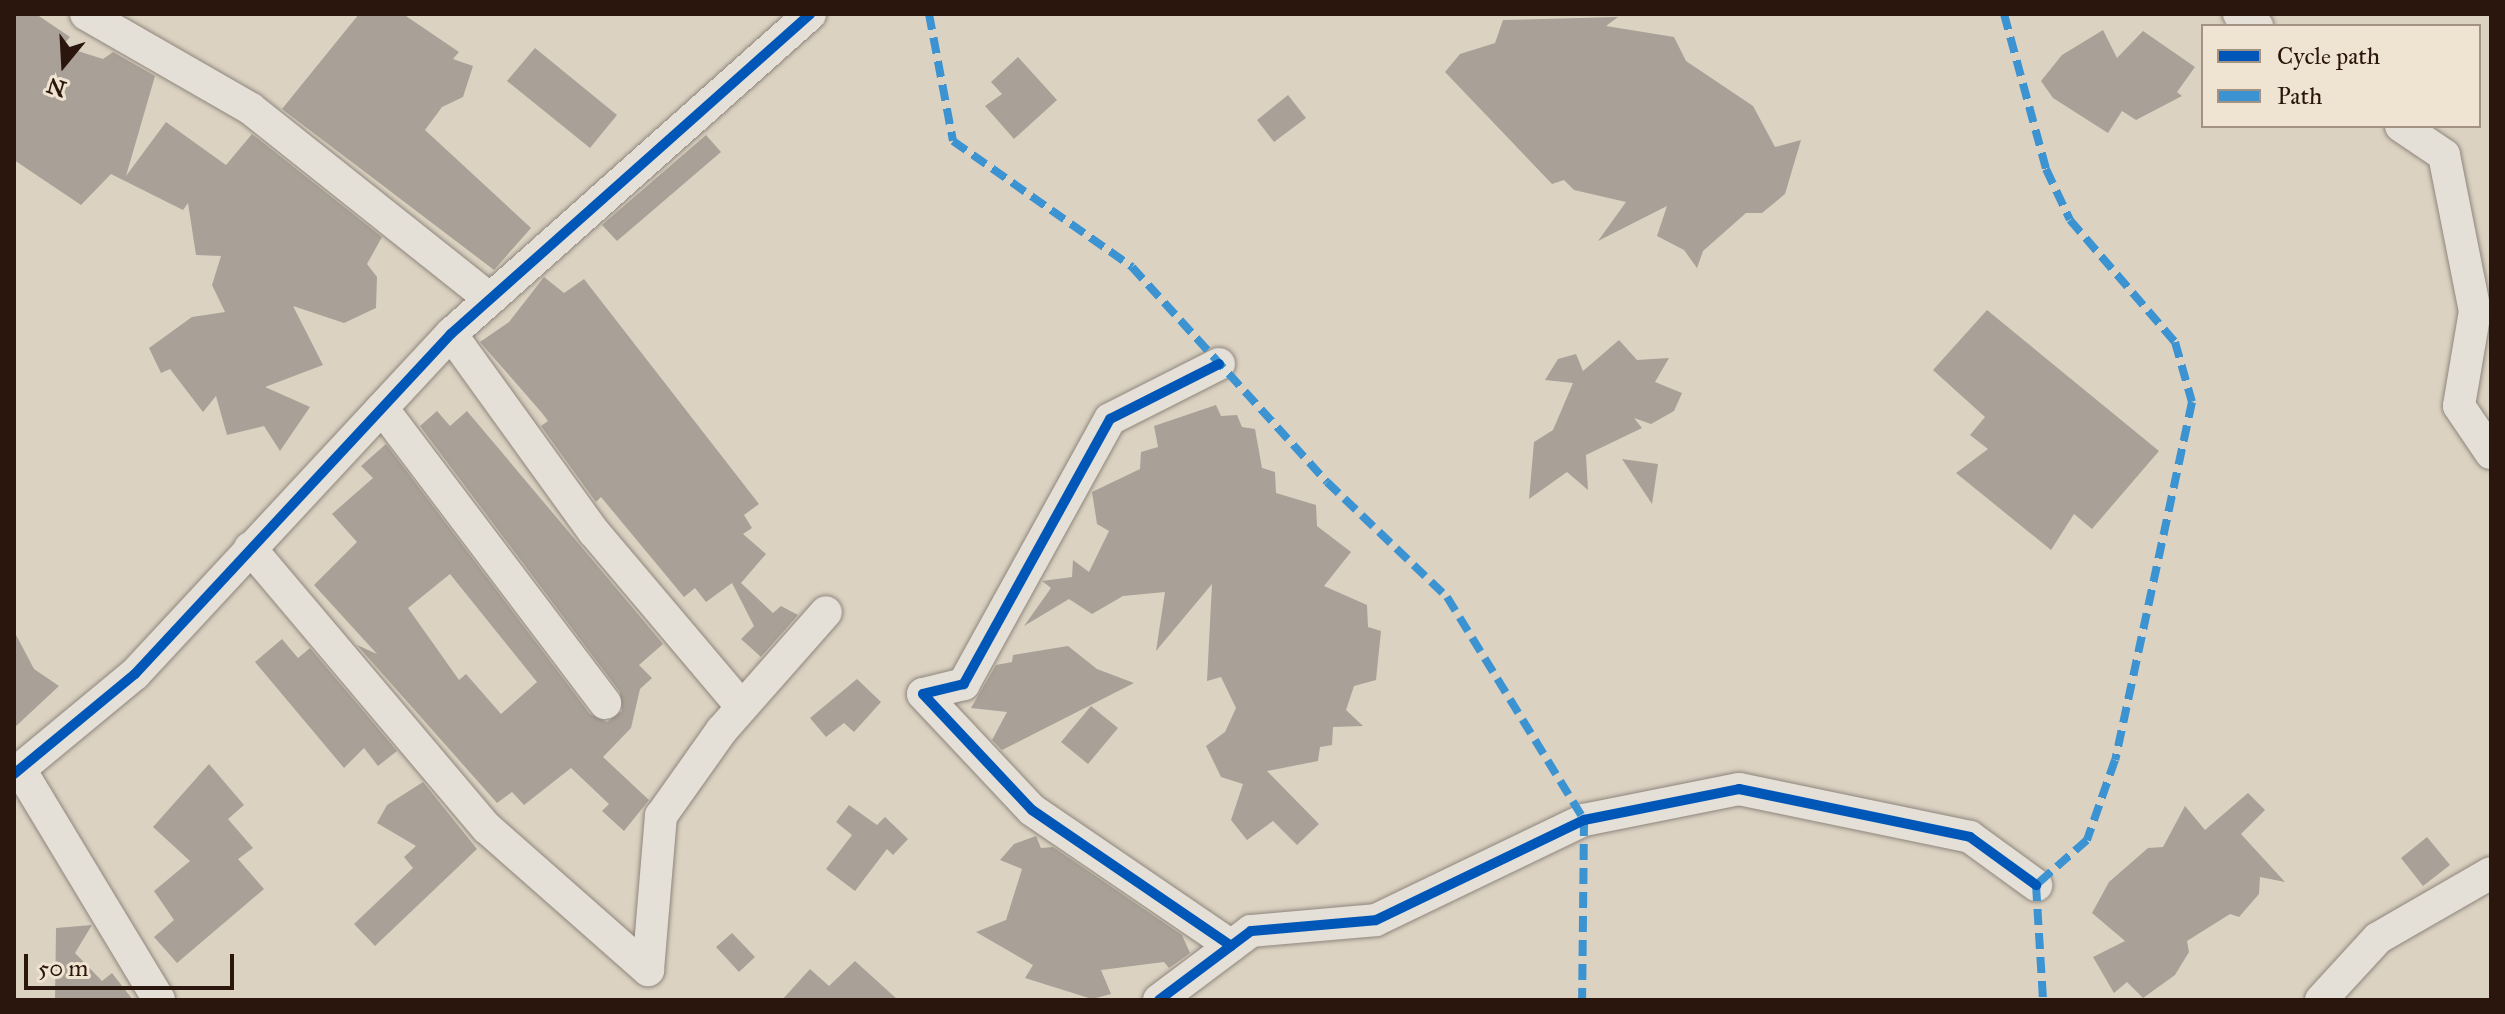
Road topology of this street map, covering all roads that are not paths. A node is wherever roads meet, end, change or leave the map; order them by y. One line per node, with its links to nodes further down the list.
1 (86, 14): 4 (street)
2 (810, 14): 4 (street)
3 (2404, 128): 8 (street)
4 (490, 299): 5 (street)
5 (451, 334): 7 (street); 12 (street)
6 (1219, 364): 16 (street)
7 (382, 408): 9 (street); 11 (street)
8 (2491, 453)
9 (250, 548): 12 (street); 13 (street)
10 (826, 612): 12 (street)
11 (605, 703)
12 (742, 707)
13 (18, 772): 17 (street)
14 (2491, 873): 19 (street)
15 (2036, 885): 16 (street)
16 (1231, 946): 18 (street)
17 (159, 1000)
18 (1159, 1000)
19 (2321, 1000)

